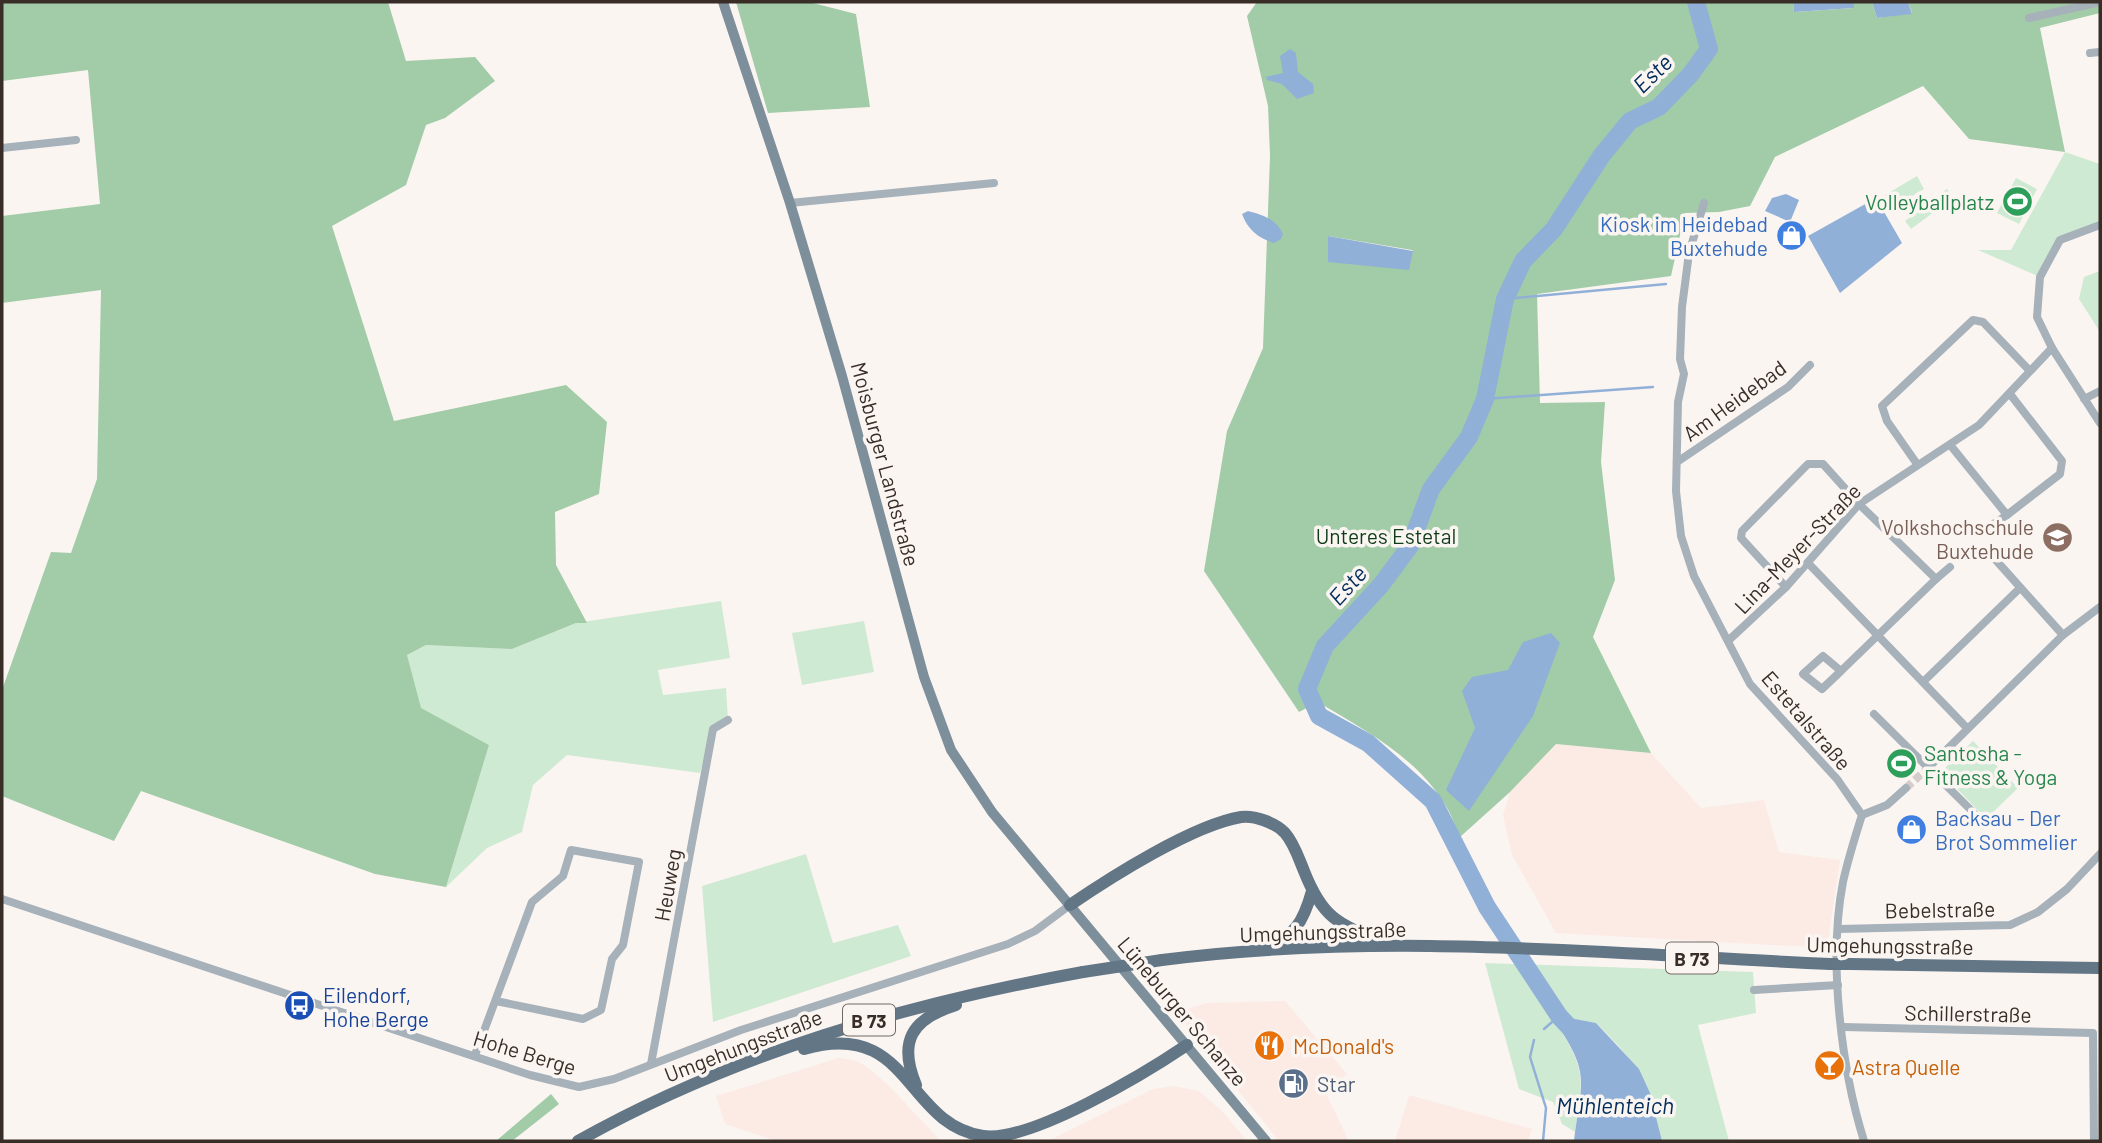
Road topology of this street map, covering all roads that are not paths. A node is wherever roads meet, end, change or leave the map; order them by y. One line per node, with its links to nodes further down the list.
1 (723, 2): 9 (main road, Moisburger Landstraße)
2 (2100, 2): 3 (street)
3 (2029, 18)
4 (2100, 51): 5 (street)
5 (2090, 52)
6 (76, 140): 7 (street)
7 (2, 148)
8 (994, 183): 9 (street)
9 (790, 203): 47 (main road, Moisburger Landstraße)
10 (1704, 203): 20 (street, Estetalstraße)
11 (2100, 225): 12 (street)
12 (2052, 348): 14 (street, Lina-Meyer-Straße); 17 (street)
13 (1810, 365): 20 (street, Am Heidebad)
14 (2029, 370): 16 (street, Lina-Meyer-Straße); 21 (street)
15 (2100, 391): 17 (street)
16 (2010, 394): 19 (street, Lina-Meyer-Straße); 23 (street)
17 (2084, 399): 18 (street)
18 (2100, 422)
19 (1951, 446): 21 (street, Lina-Meyer-Straße); 23 (street)
20 (1677, 462): 34 (street, Estetalstraße)
21 (1917, 464): 22 (street, Lina-Meyer-Straße)
22 (1859, 504): 26 (street, Lina-Meyer-Straße); 28 (street); 29 (street)
23 (2007, 515): 24 (street)
24 (1987, 528)
25 (1994, 558): 30 (street)
26 (1808, 563): 29 (street, Lina-Meyer-Straße); 33 (street)
27 (1950, 567): 28 (street)
28 (1936, 579): 33 (street)
29 (1786, 587): 34 (street, Lina-Meyer-Straße)
30 (2021, 588): 32 (street); 36 (street)
31 (2100, 607): 32 (street)
32 (2063, 635): 39 (street)
33 (1877, 636): 35 (street); 36 (street)
34 (1729, 640): 42 (street, Estetalstraße)
35 (1841, 671): 35 (street)
36 (1923, 682): 39 (street)
37 (1874, 714): 40 (street)
38 (728, 720): 59 (street, Heuweg)
39 (1967, 728): 40 (street)
40 (1928, 768): 43 (street)
41 (1906, 788): 42 (street)
42 (1862, 815): 48 (street)
43 (1982, 821)
44 (2100, 854): 48 (street, Bebelstraße)
45 (1312, 891): 47 (main road); 49 (main road); 50 (main road)
46 (2, 899): 58 (street, Hohe Berge)
47 (1070, 905): 57 (main road, Lüneburger Schanze); 59 (street, Hohe Berge)
48 (1838, 929): 53 (street)
49 (1396, 946): 50 (main road, Umgehungsstraße / B 73); 51 (main road, Umgehungsstraße / B 73, bridge)
50 (1254, 951): 52 (main road, Umgehungsstraße / B 73, bridge)
51 (2100, 968)
52 (1029, 982): 60 (main road, Umgehungsstraße / B 73); 61 (main road)
53 (1838, 985): 54 (street); 56 (street)
54 (1754, 990)
55 (496, 1000): 55 (street); 58 (street)
56 (1843, 1027): 64 (street); 65 (street, Schillerstraße)
57 (1187, 1045): 61 (main road); 63 (main road, Lüneburger Schanze)
58 (475, 1055): 59 (street, Hohe Berge)
59 (651, 1064)
60 (715, 1074): 61 (main road); 62 (main road, Umgehungsstraße / B 73)
61 (918, 1089)
62 (578, 1141)
63 (1266, 1141)
64 (1864, 1141)
65 (2094, 1141)

